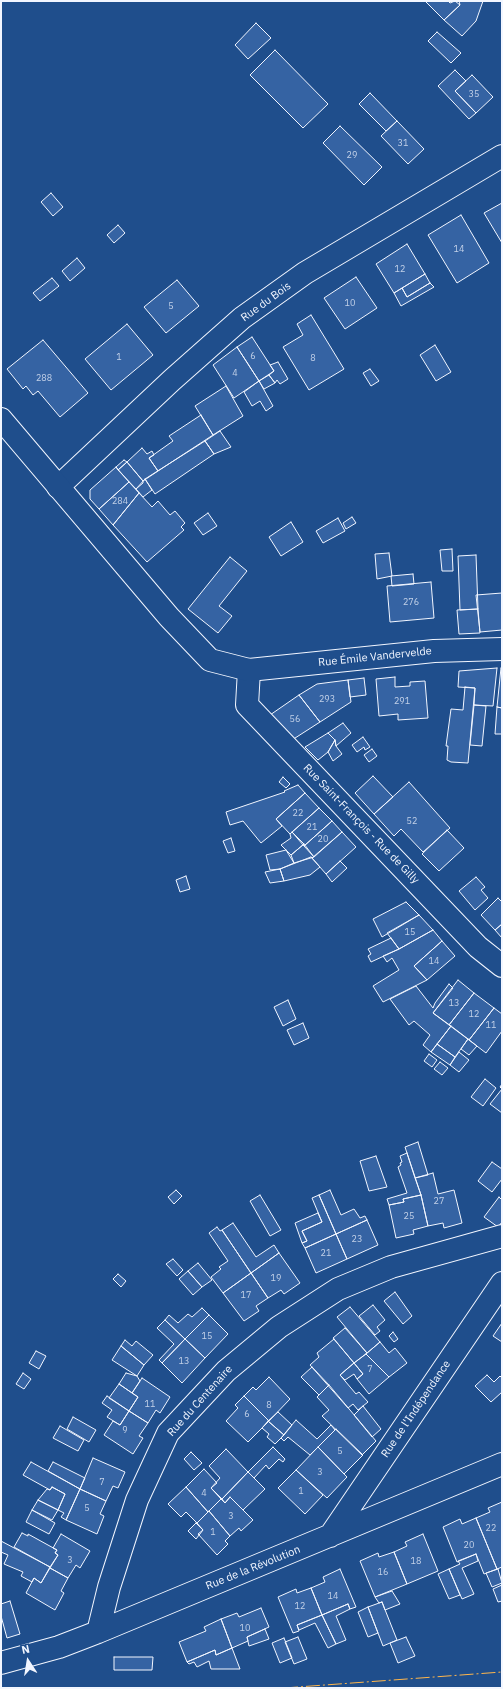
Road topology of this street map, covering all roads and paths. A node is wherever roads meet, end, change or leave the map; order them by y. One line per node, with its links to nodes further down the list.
1 (502, 156): 3 (street, Rue du Bois)
2 (1, 419): 3 (street)
3 (58, 487): 5 (street)
4 (502, 649): 5 (street, Rue Émile Vandervelde)
5 (249, 670): 6 (street, Rue Saint-François - Rue de Gilly)
6 (502, 966)
7 (502, 1236): 11 (street, Rue du Centenaire)
8 (502, 1283): 10 (street, Rue de l'Indépendance)
9 (502, 1464): 10 (street, Rue de la Révolution)
10 (330, 1536): 11 (street, Rue de la Révolution)
11 (98, 1632): 12 (street, Rue de la Révolution)
12 (1, 1663)

